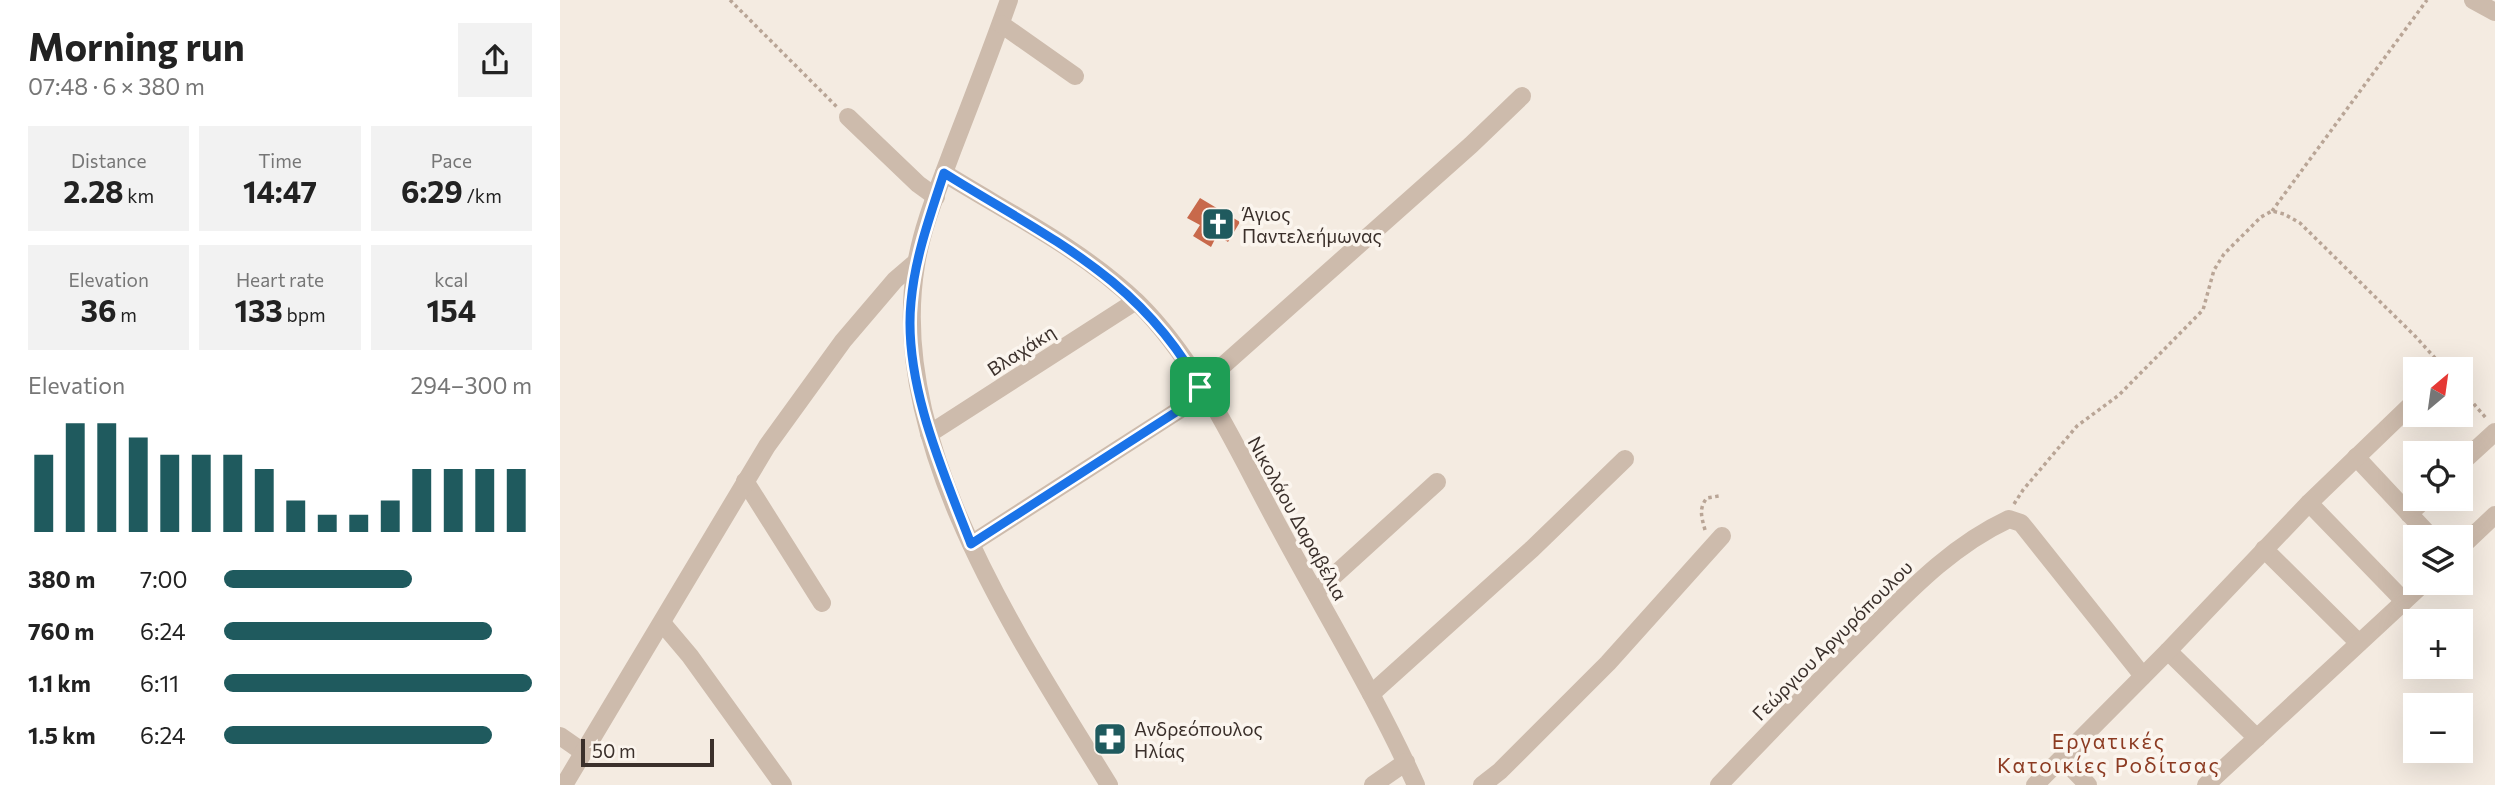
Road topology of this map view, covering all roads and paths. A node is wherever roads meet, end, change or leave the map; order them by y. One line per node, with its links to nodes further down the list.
1 (730, 0): 9 (path)
2 (1009, 0): 6 (street)
3 (2427, 0): 12 (path)
4 (2473, 0): 5 (street)
5 (2495, 12)
6 (1001, 24): 7 (street); 10 (street)
7 (1074, 76)
8 (1522, 96): 16 (street)
9 (848, 117): 11 (street)
10 (944, 173): 11 (street); 14 (street, Νικολάου Δαραβέλια)
11 (936, 197): 13 (street)
12 (2272, 211): 15 (path); 31 (path)
13 (916, 262): 20 (street); 24 (street)
14 (1136, 301): 16 (street, Νικολάου Δαραβέλια); 20 (street, Βλαχάκη)
15 (2434, 357)
16 (1202, 390): 35 (street); 37 (street, Νικολάου Δαραβέλια)
17 (2473, 404): 19 (path)
18 (2403, 412): 22 (street)
19 (2491, 426): 21 (street)
20 (929, 434): 35 (street)
21 (2473, 448)
22 (2356, 457): 27 (street); 29 (street)
23 (1625, 459): 45 (street)
24 (745, 481): 40 (street); 41 (street)
25 (1437, 482): 37 (street)
26 (1719, 496): 34 (path)
27 (2309, 503): 36 (street); 39 (street)
28 (2412, 511): 29 (street)
29 (2409, 514): 32 (street)
30 (2495, 515): 33 (street)
31 (2015, 521): 44 (street); 57 (street, Γεώργιου Αργυρόπουλου)
32 (2420, 525)
33 (2473, 536)
34 (1717, 541): 56 (street)
35 (971, 544): 53 (street)
36 (2264, 549): 42 (street); 43 (street)
37 (1316, 592): 45 (street, Νικολάου Δαραβέλια)
38 (2411, 595): 39 (street)
39 (2404, 601): 42 (street)
40 (822, 603)
41 (663, 624): 48 (street); 52 (street)
42 (2359, 643): 47 (street)
43 (2168, 651): 44 (street); 47 (street)
44 (2143, 676): 49 (street)
45 (1371, 694): 50 (street, Νικολάου Δαραβέλια)
46 (560, 736): 48 (street)
47 (2257, 738): 60 (street)
48 (583, 752): 51 (street)
49 (2062, 758): 58 (street); 59 (street)
50 (1406, 762): 54 (street); 55 (street, Νικολάου Δαραβέλια)
51 (564, 785)
52 (783, 785)
53 (1108, 785)
54 (1373, 785)
55 (1416, 785)
56 (1482, 785)
57 (1718, 785)
58 (2035, 785)
59 (2088, 785)
60 (2206, 785)

